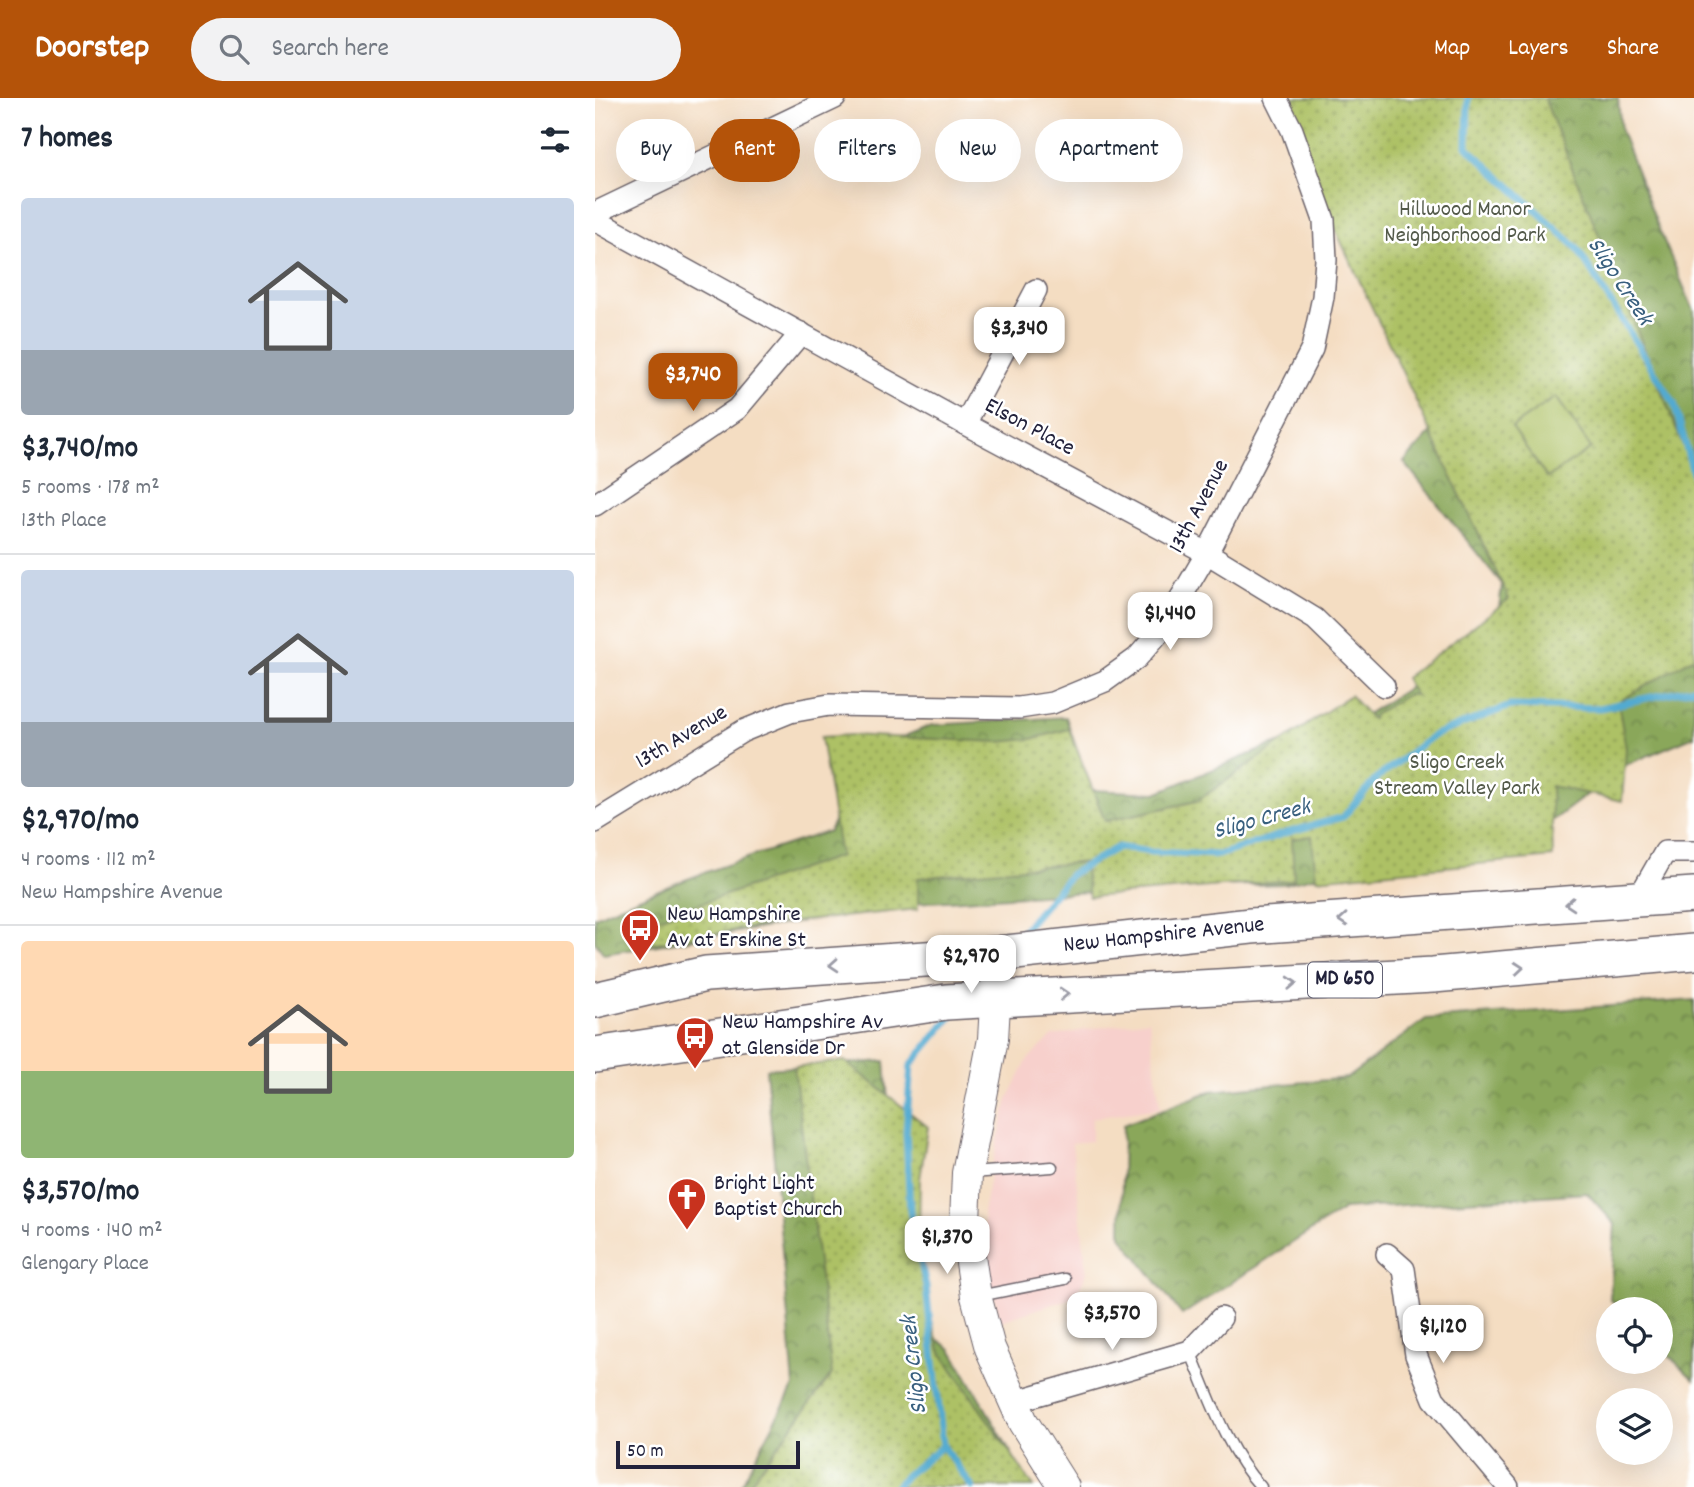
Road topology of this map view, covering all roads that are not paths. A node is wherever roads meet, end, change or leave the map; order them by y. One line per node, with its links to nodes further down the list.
1 (835, 98): 3 (street)
2 (1276, 98): 9 (street, 13th Avenue)
3 (595, 213)
4 (595, 220): 6 (street, Elson Place)
5 (1036, 290): 7 (street)
6 (800, 333): 7 (street, Elson Place); 8 (street)
7 (965, 424): 9 (street, Elson Place)
8 (595, 505)
9 (1207, 553): 10 (street, Elson Place); 11 (street, 13th Avenue)
10 (1384, 687)
11 (595, 822)
12 (1694, 852): 14 (street)
13 (1694, 895): 14 (main road, New Hampshire Avenue)
14 (1638, 899): 15 (main road, New Hampshire Avenue, one-way to 15)
15 (1013, 952): 17 (street); 18 (main road, New Hampshire Avenue, one-way to 18)
16 (1694, 952): 17 (main road, New Hampshire Avenue / MD 650, one-way to 16)
17 (996, 998): 19 (main road, New Hampshire Avenue / MD 650); 21 (street)
18 (595, 1000)
19 (595, 1055)
20 (1052, 1167): 21 (lane)
21 (967, 1173): 24 (street)
22 (1387, 1255): 30 (street)
23 (1065, 1279): 24 (lane)
24 (976, 1296): 27 (street)
25 (1220, 1318): 26 (street)
26 (1190, 1351): 27 (street); 29 (lane)
27 (1013, 1402): 28 (street)
28 (1064, 1487)
29 (1261, 1487)
30 (1508, 1487)

